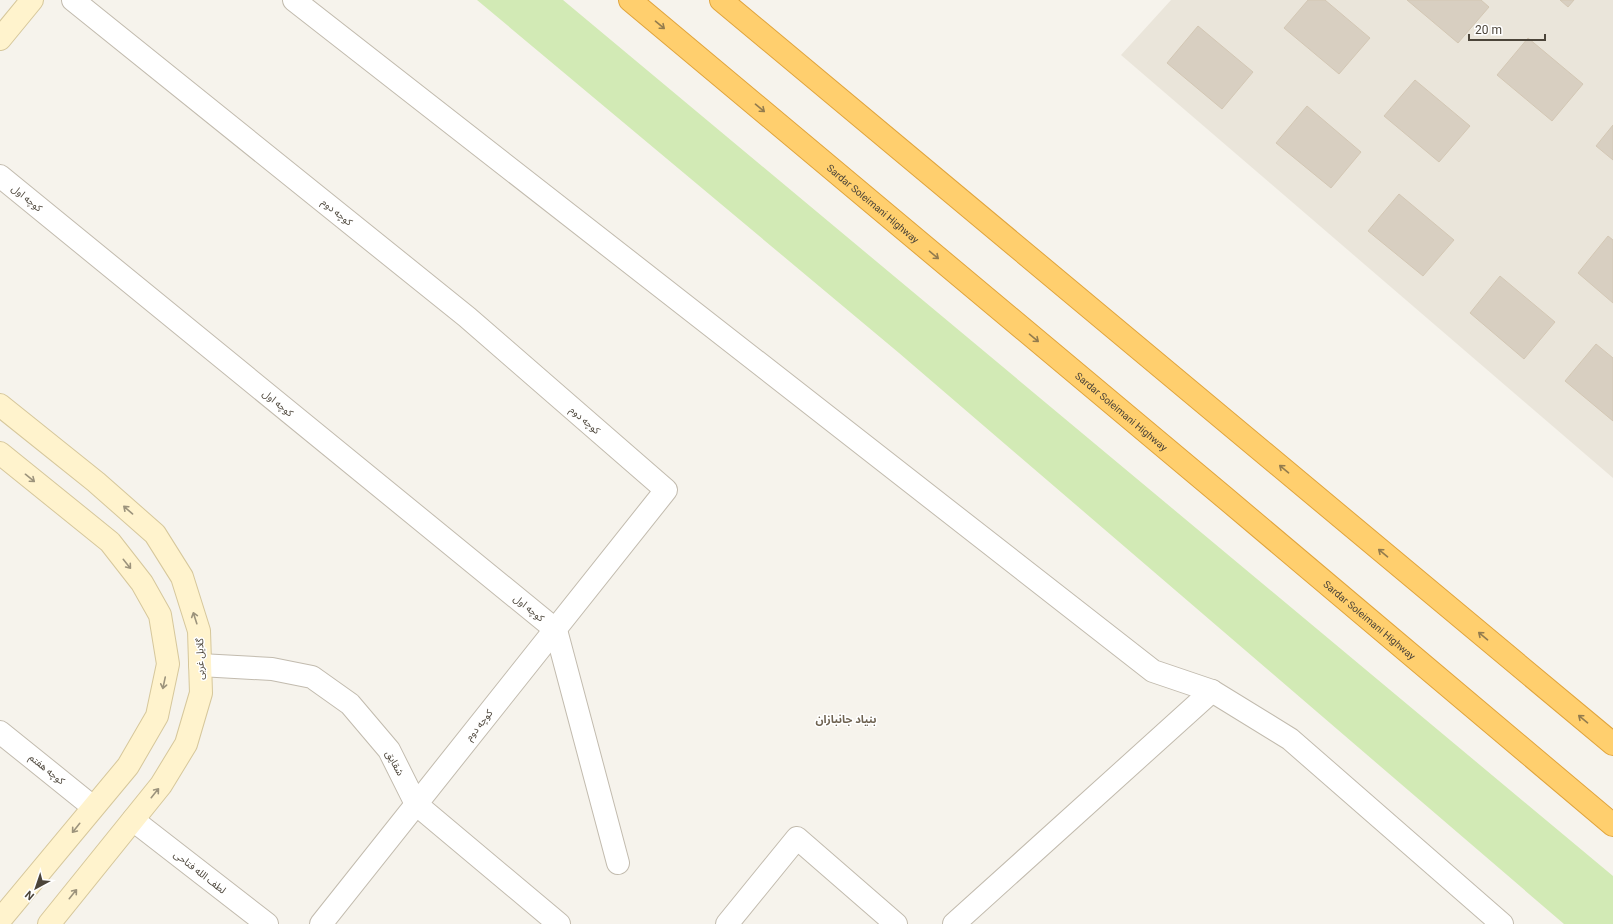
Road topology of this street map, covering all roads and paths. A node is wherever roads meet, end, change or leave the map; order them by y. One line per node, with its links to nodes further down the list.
1 (32, 0): 6 (street)
2 (73, 0): 10 (street, کوچه دوم)
3 (294, 0): 12 (street)
4 (630, 0): 18 (highway, Sardar Soleimani Highway, one-way to 18)
5 (721, 0): 14 (highway, one-way to 5)
6 (0, 38)
7 (0, 176): 10 (street, کوچه اول)
8 (0, 405): 11 (street, گلایل غربی, one-way to 8)
9 (0, 453): 16 (street, one-way to 16)
10 (556, 630): 15 (street, کوچه دوم); 19 (street)
11 (200, 665): 15 (street, شقایق); 17 (street, گلایل غربی, one-way to 11)
12 (1212, 691): 27 (street); 28 (street)
13 (0, 732): 16 (street, کوچه هفتم)
14 (1613, 744)
15 (416, 804): 23 (street, کوچه دوم); 24 (street, شقایق)
16 (93, 807): 20 (street, one-way to 20)
17 (133, 820): 21 (street, گلایل غربی, one-way to 17); 22 (street, لطف الله فتاحی)
18 (1613, 825)
19 (618, 863)
20 (0, 920)
21 (49, 924)
22 (267, 924)
23 (321, 924)
24 (559, 924)
25 (727, 924): 26 (street)
26 (896, 924)
27 (954, 924)
28 (1502, 924)

